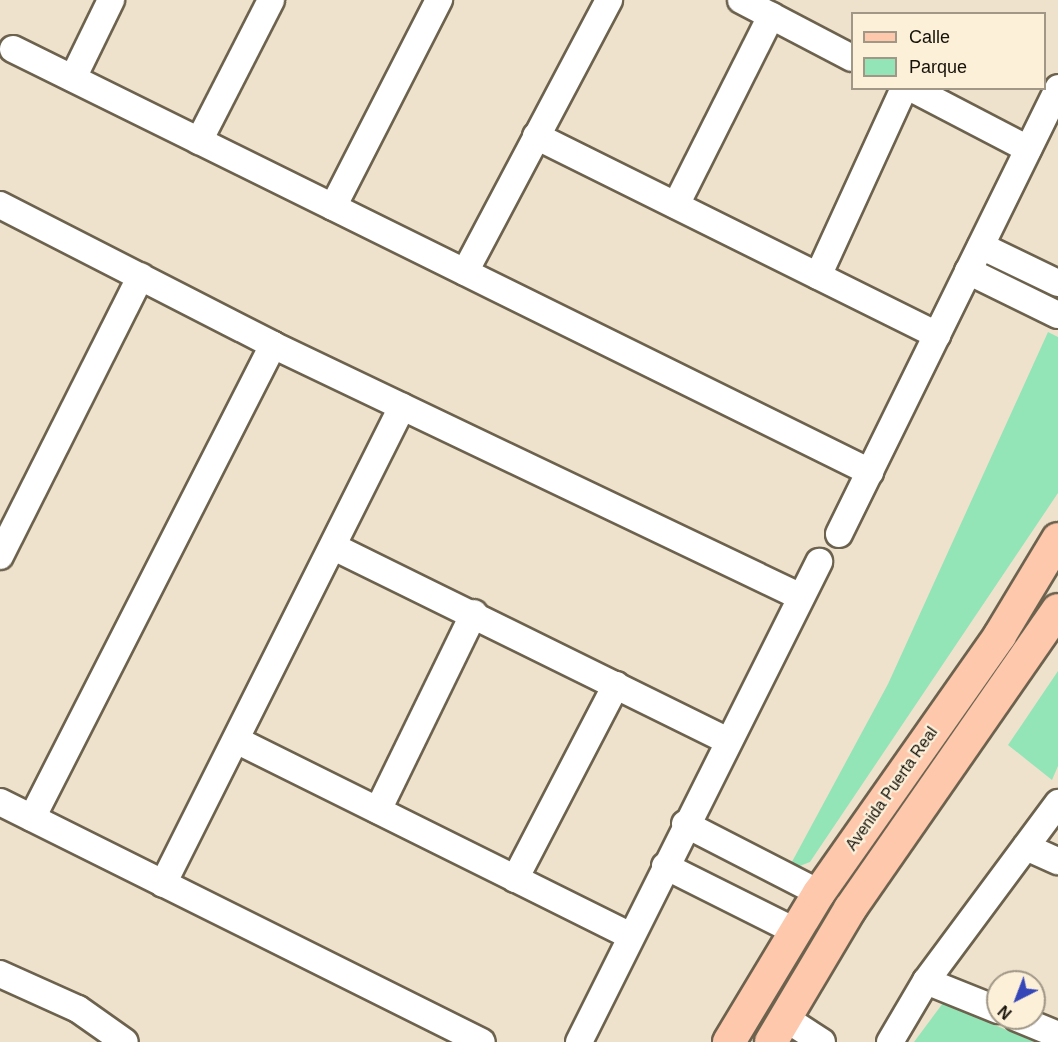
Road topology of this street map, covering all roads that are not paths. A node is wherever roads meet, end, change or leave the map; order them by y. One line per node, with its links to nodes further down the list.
1 (111, 0): 9 (street)
2 (271, 0): 14 (street)
3 (439, 0): 17 (street)
4 (609, 0): 13 (street)
5 (741, 0): 6 (street)
6 (771, 16): 8 (street); 16 (street)
7 (13, 49): 9 (street)
8 (851, 57)
9 (73, 78): 14 (street)
10 (1058, 87): 15 (street)
11 (903, 90): 23 (street)
12 (915, 90): 15 (street)
13 (536, 136): 16 (street); 21 (street)
14 (199, 141): 17 (street)
15 (1028, 149): 19 (street)
16 (676, 206): 23 (street)
17 (333, 207): 21 (street)
18 (2, 212): 22 (street)
19 (981, 246): 20 (street); 24 (street)
20 (968, 271): 25 (street); 26 (street)
21 (465, 272): 29 (street)
22 (141, 276): 27 (street); 33 (street)
23 (818, 276): 26 (street)
24 (1058, 283)
25 (1058, 315)
26 (937, 335): 29 (street)
27 (273, 345): 28 (street); 44 (street)
28 (402, 407): 32 (street); 35 (street)
29 (870, 472): 30 (street)
30 (839, 534)
31 (1058, 539): 51 (main road, Avenida Puerta Real)
32 (334, 547): 37 (street); 39 (street)
33 (0, 556)
34 (819, 562): 35 (street)
35 (801, 597): 40 (street)
36 (1058, 610): 57 (main road)
37 (474, 613): 38 (street); 43 (street)
38 (616, 685): 40 (street); 49 (street)
39 (238, 741): 43 (street); 50 (street)
40 (728, 741): 45 (street)
41 (0, 802): 44 (street)
42 (1058, 803): 46 (street)
43 (378, 810): 49 (street)
44 (32, 818): 50 (street)
45 (685, 824): 48 (street); 51 (street)
46 (1026, 847): 47 (street); 55 (street)
47 (1058, 861)
48 (664, 866): 52 (street); 53 (street)
49 (515, 879): 53 (street)
50 (163, 884): 59 (street)
51 (819, 893): 52 (main road, Avenida Puerta Real)
52 (795, 931): 61 (main road, Avenida Puerta Real)
53 (630, 936): 60 (street)
54 (0, 974): 58 (street)
55 (926, 981): 56 (street); 63 (street)
56 (986, 1005)
57 (784, 1033): 62 (street)
58 (125, 1042)
59 (482, 1042)
60 (579, 1042)
61 (729, 1042)
62 (822, 1042)
63 (890, 1042)

